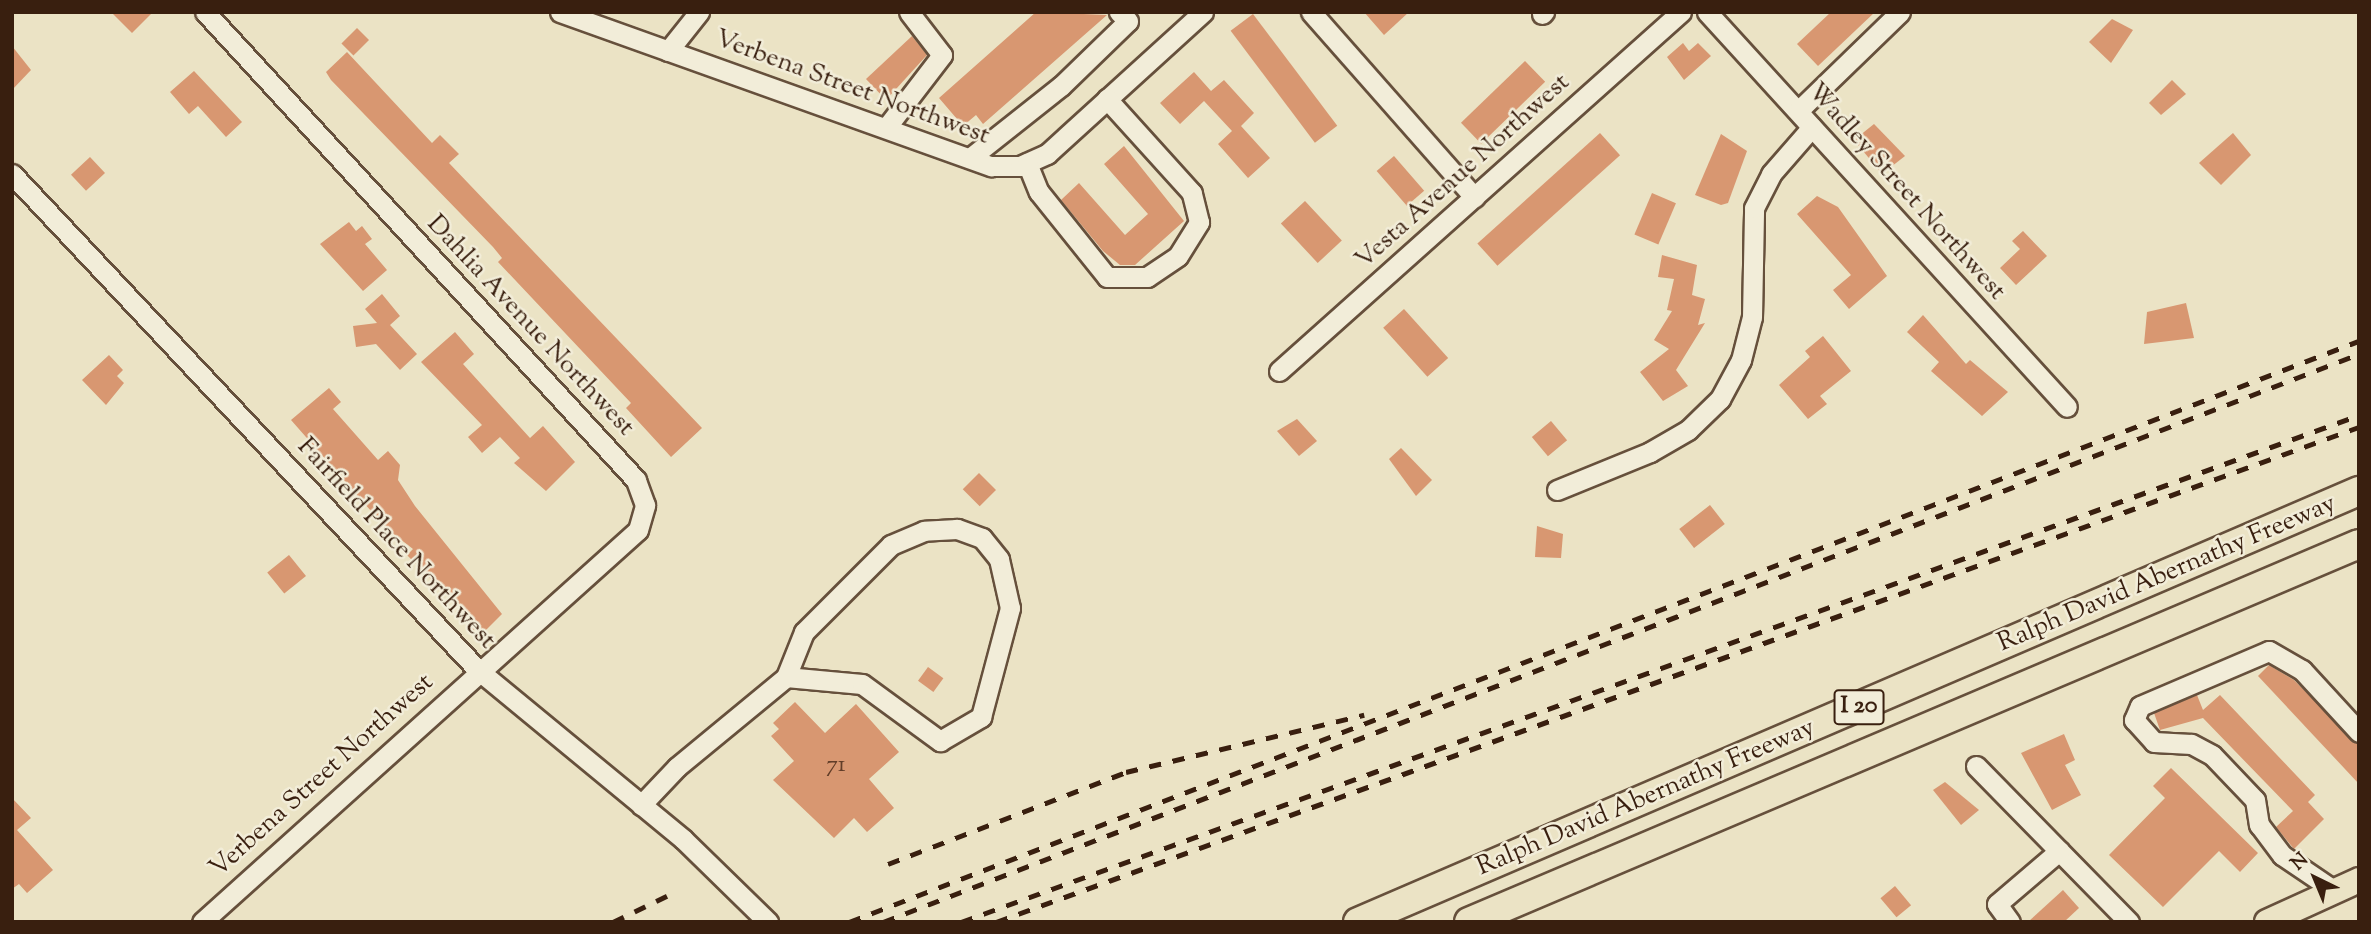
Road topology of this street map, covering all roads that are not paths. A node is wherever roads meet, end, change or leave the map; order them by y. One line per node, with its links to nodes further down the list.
1 (205, 12): 25 (street, Dahlia Avenue Northwest)
2 (560, 12): 11 (street, Verbena Street Northwest)
3 (699, 12): 11 (street)
4 (909, 12): 15 (street)
5 (1119, 12): 16 (street)
6 (1311, 12): 19 (street)
7 (1681, 12): 19 (street, Vesta Avenue Northwest)
8 (1900, 12): 13 (street)
9 (1712, 14): 13 (street, Wadley Street Northwest)
10 (1194, 15): 12 (street, Verbena Street Northwest)
11 (668, 51): 15 (street, Verbena Street Northwest)
12 (1108, 99): 17 (street, Verbena Street Northwest); 17 (street)
13 (1798, 111): 14 (street, Wadley Street Northwest)
14 (1812, 127): 21 (street, Wadley Street Northwest); 22 (street)
15 (886, 128): 16 (street, Verbena Street Northwest)
16 (970, 158): 17 (street, Verbena Street Northwest)
17 (1027, 163)
18 (12, 174): 25 (street, Fairfield Place Northwest)
19 (1474, 197): 20 (street, Vesta Avenue Northwest)
20 (1279, 370)
21 (2067, 407)
22 (1558, 490)
23 (2359, 491): 35 (highway, Ralph David Abernathy Freeway / I 20)
24 (2359, 544): 36 (highway, Ralph David Abernathy Freeway / I 20)
25 (478, 670): 29 (street, Fairfield Place Northwest); 33 (street, Verbena Street Northwest)
26 (786, 677): 26 (street); 29 (street)
27 (2359, 732): 32 (street)
28 (1976, 766): 30 (street)
29 (641, 805): 34 (street, Fairfield Place Northwest)
30 (2059, 851): 37 (street); 38 (street)
31 (2359, 880): 32 (main road)
32 (2335, 891): 39 (main road)
33 (202, 922)
34 (768, 922)
35 (1358, 922)
36 (1469, 922)
37 (2010, 922)
38 (2129, 922)
39 (2267, 922)

